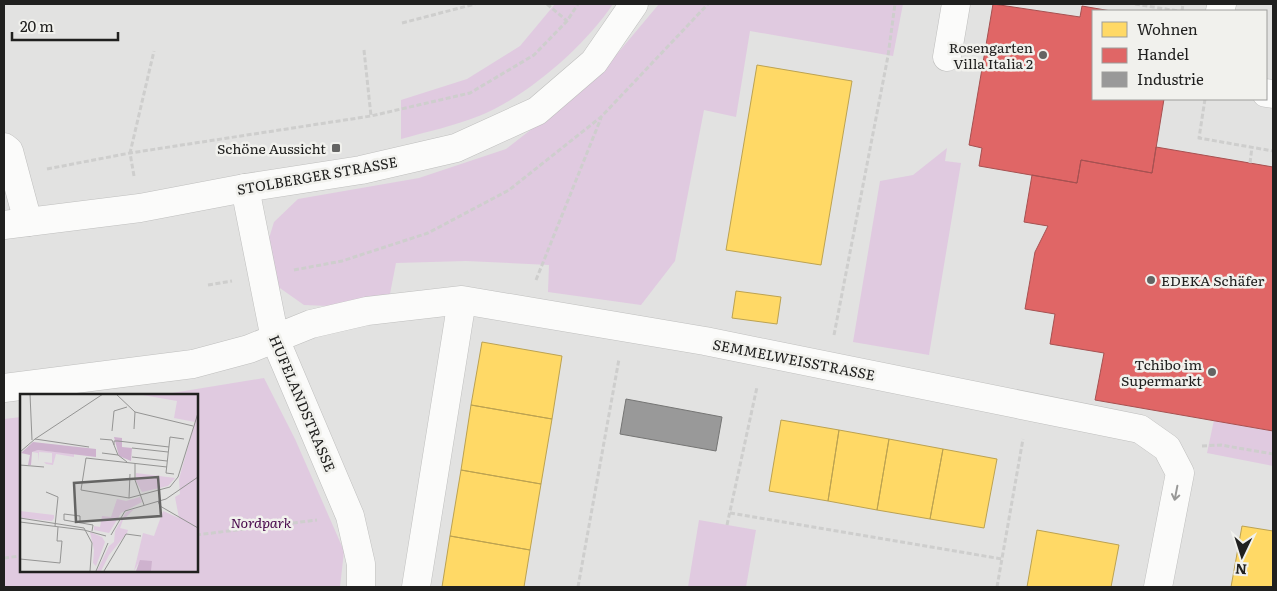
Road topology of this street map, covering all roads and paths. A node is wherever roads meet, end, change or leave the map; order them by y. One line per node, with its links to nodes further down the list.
1 (475, 4): 11 (path)
2 (547, 4): 10 (path)
3 (578, 4): 10 (path)
4 (634, 4): 24 (street, STOLBERGER STRASSE)
5 (708, 4): 17 (path)
6 (895, 4): 33 (path)
7 (956, 4): 14 (street)
8 (1135, 4): 9 (path)
9 (1172, 10)
10 (567, 21): 16 (path)
11 (402, 23)
12 (154, 50): 21 (path)
13 (364, 50): 16 (path)
14 (947, 57)
15 (1205, 100): 19 (path)
16 (371, 116): 21 (path)
17 (601, 117): 27 (path); 30 (path)
18 (4, 147): 23 (street)
19 (1252, 147): 20 (path); 22 (path)
20 (1273, 151)
21 (130, 153): 23 (path); 25 (path)
22 (1250, 163)
23 (16, 174): 26 (street)
24 (245, 188): 25 (street, STOLBERGER STRASSE); 27 (street, HUFELANDSTRASSE)
25 (140, 208): 26 (street, STOLBERGER STRASSE)
26 (16, 223)
27 (261, 276): 28 (path); 32 (street, HUFELANDSTRASSE)
28 (208, 285)
29 (462, 300): 30 (street, SEMMELWEISSTRASSE); 32 (street, SEMMELWEISSTRASSE); 47 (street)
30 (526, 311): 31 (street, SEMMELWEISSTRASSE)
31 (624, 328): 33 (street, SEMMELWEISSTRASSE); 48 (path)
32 (275, 339): 34 (street, SEMMELWEISSTRASSE); 40 (street, HUFELANDSTRASSE)
33 (828, 366): 50 (street, SEMMELWEISSTRASSE, one-way to 50)
34 (4, 388)
35 (766, 389): 39 (path)
36 (1014, 436): 37 (path)
37 (1024, 438): 38 (path); 45 (path)
38 (1033, 440)
39 (730, 513): 41 (path); 45 (path)
40 (350, 516): 42 (path); 46 (street, HUFELANDSTRASSE)
41 (727, 525)
42 (198, 535)
43 (20, 556): 44 (path)
44 (4, 558)
45 (1002, 559): 49 (path)
46 (361, 587)
47 (416, 587)
48 (578, 587)
49 (997, 587)
50 (1158, 587)

